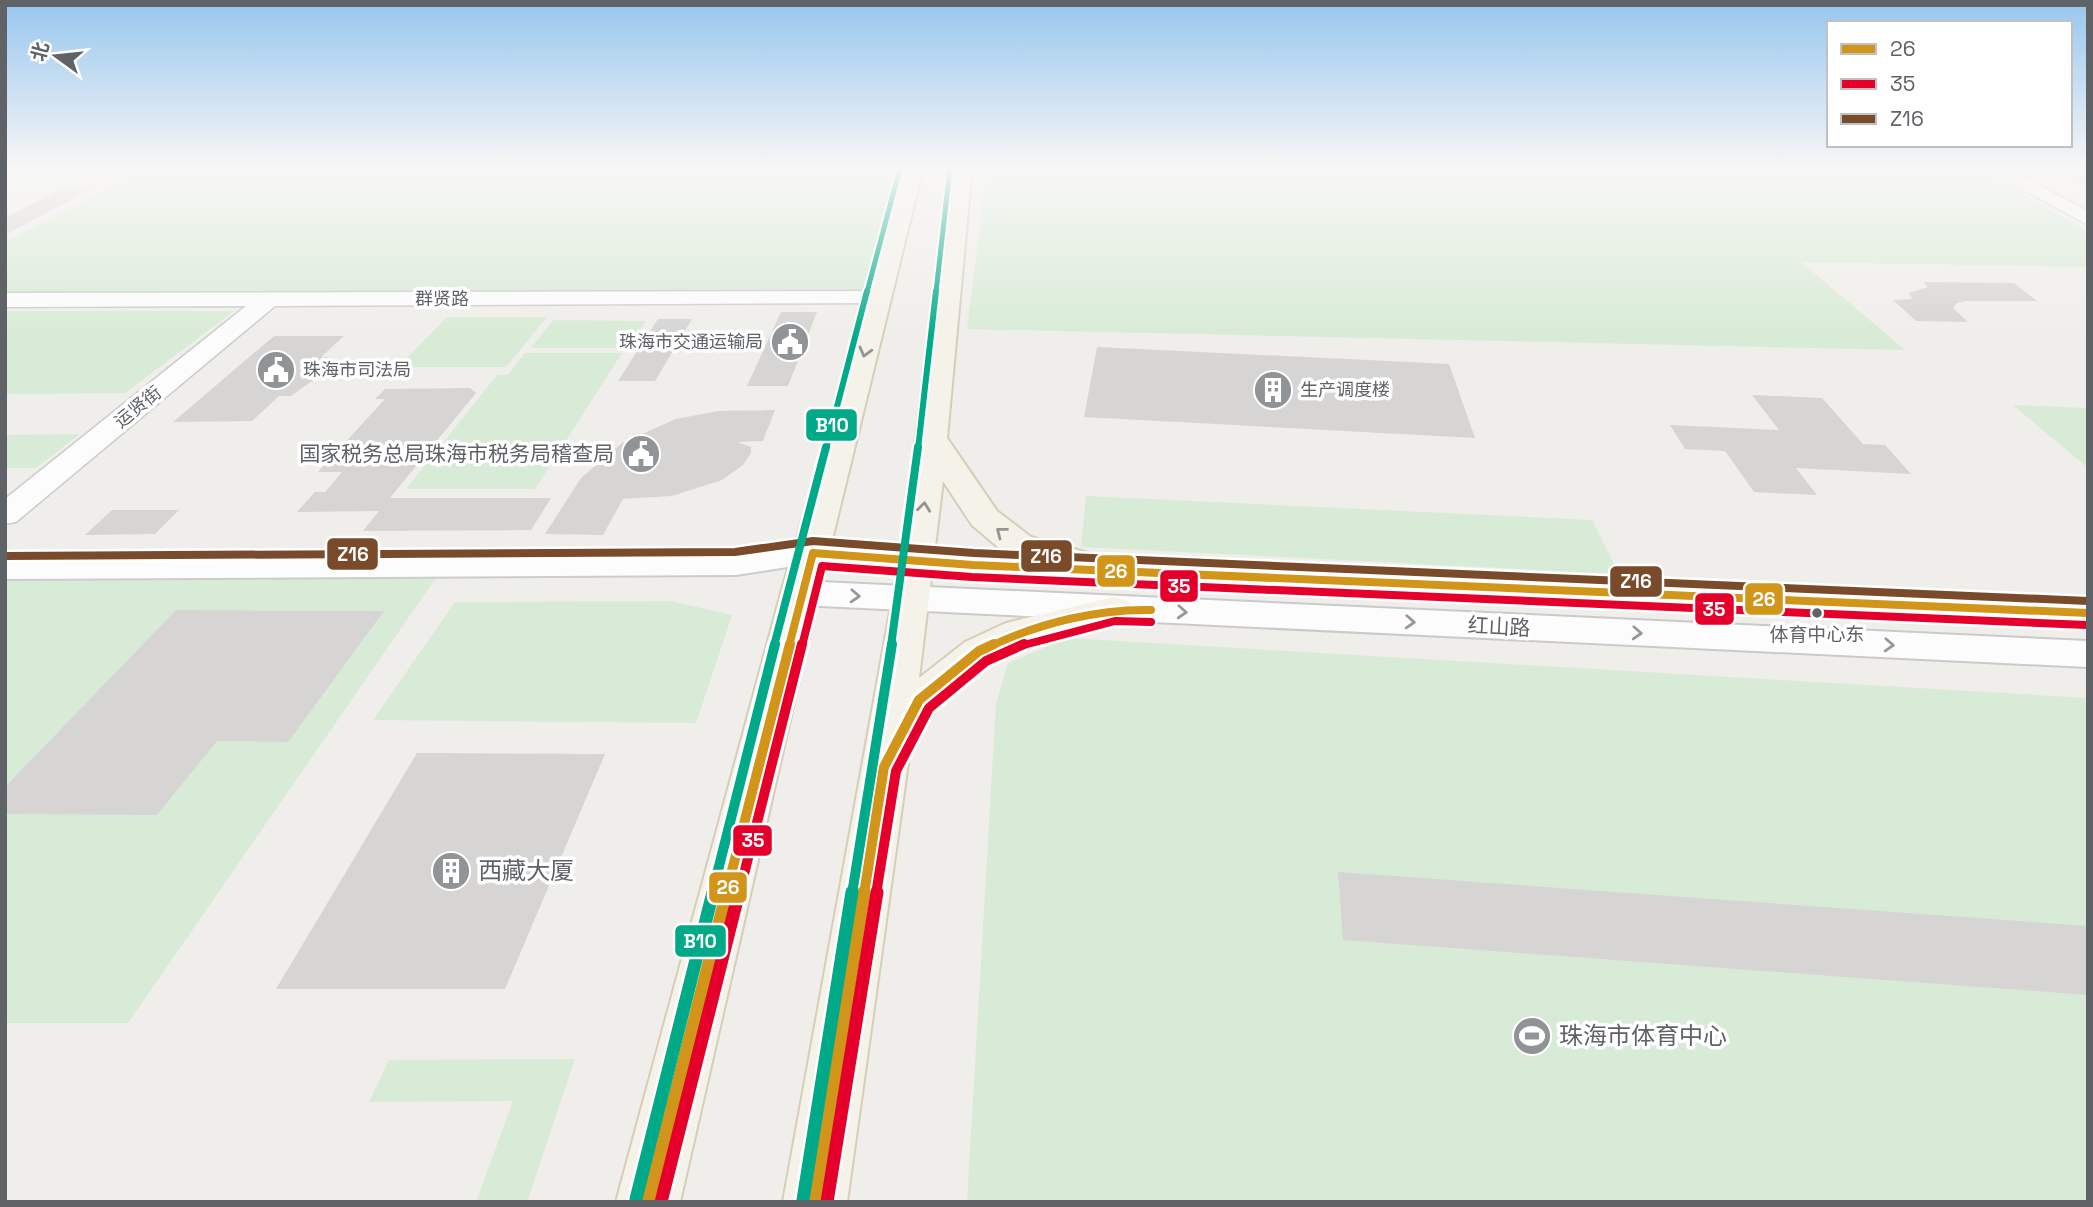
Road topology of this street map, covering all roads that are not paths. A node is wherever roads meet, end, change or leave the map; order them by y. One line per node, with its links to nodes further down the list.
1 (898, 224): 3 (main road)
2 (955, 224): 6 (main road)
3 (879, 298): 4 (street, 群贤路); 9 (main road, one-way to 9)
4 (270, 299): 5 (street, 群贤路); 7 (street, 运贤街)
5 (5, 300)
6 (932, 439): 10 (main road, one-way to 6); 11 (main road, one-way to 6)
7 (5, 515)
8 (5, 568): 9 (main road)
9 (806, 573): 10 (main road, 红山路); 15 (main road)
10 (914, 580): 11 (main road, 红山路); 14 (main road)
11 (1112, 590): 12 (main road, 红山路); 13 (main road, 红山路, one-way to 13); 14 (main road)
12 (2088, 612)
13 (2088, 654)
14 (884, 767): 16 (main road)
15 (648, 1202)
16 (815, 1202)

